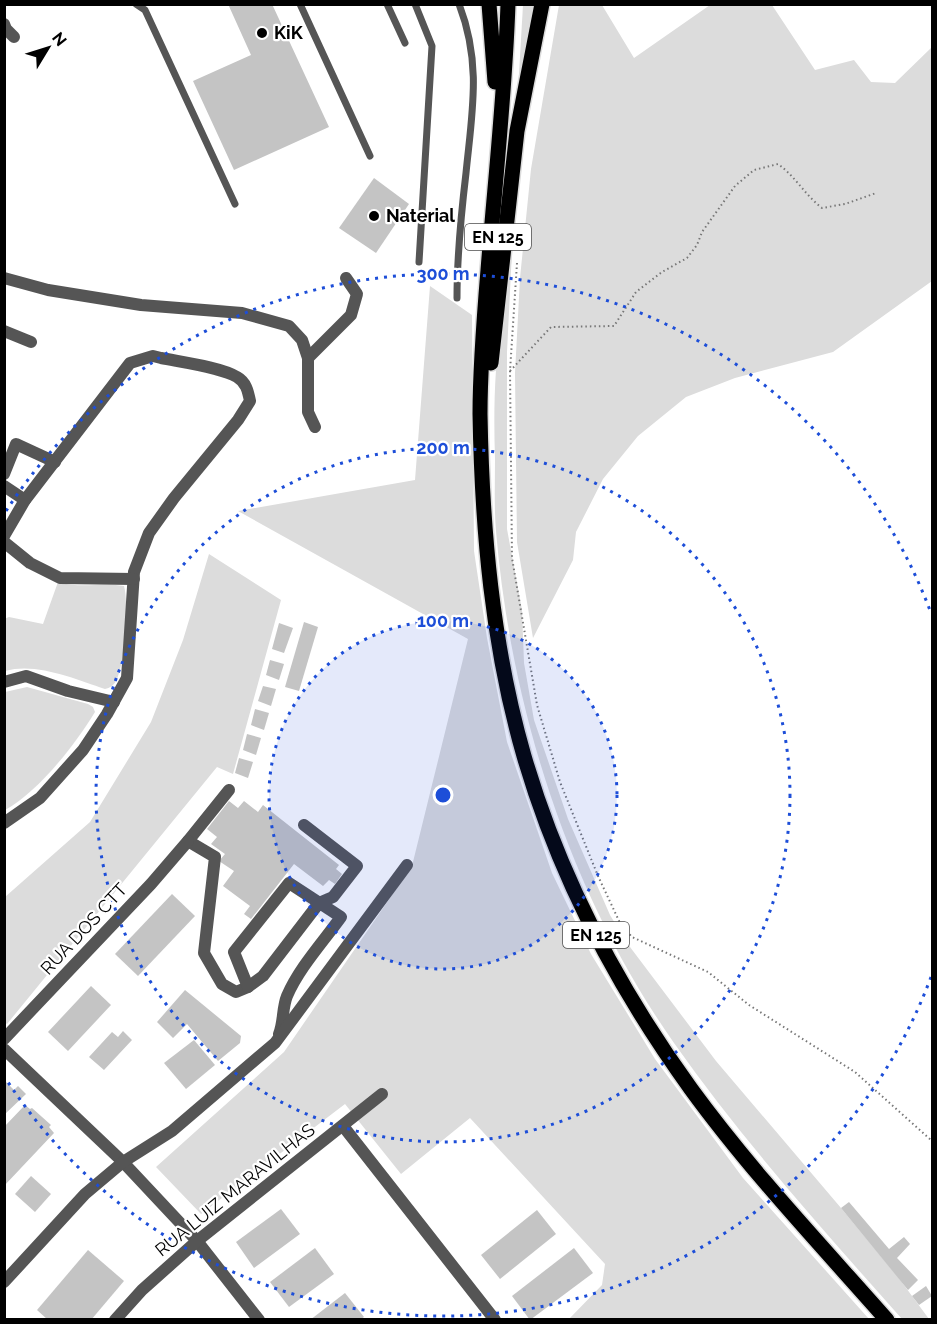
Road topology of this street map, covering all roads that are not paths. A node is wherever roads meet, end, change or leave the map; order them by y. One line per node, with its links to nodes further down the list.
1 (136, 4): 14 (lane)
2 (300, 4): 13 (lane)
3 (387, 4): 12 (lane)
4 (414, 4): 15 (lane)
5 (459, 4): 18 (lane)
6 (489, 4): 22 (main road)
7 (508, 4): 22 (main road, EN 125)
8 (514, 4): 22 (main road, EN 125)
9 (542, 4): 22 (main road)
10 (4, 24): 11 (street)
11 (14, 37)
12 (405, 43)
13 (370, 156)
14 (235, 204)
15 (418, 261)
16 (4, 278): 21 (street)
17 (346, 279): 21 (street)
18 (457, 298)
19 (4, 332): 20 (street)
20 (31, 342)
21 (308, 358): 23 (street)
22 (483, 413): 51 (main road, EN 125)
23 (315, 427)
24 (55, 462): 25 (street); 27 (street); 30 (street)
25 (4, 474)
26 (4, 486): 27 (street)
27 (25, 500): 28 (street)
28 (4, 536)
29 (4, 542): 30 (street)
30 (134, 579): 32 (street)
31 (4, 682): 32 (street)
32 (114, 702): 34 (street)
33 (229, 790): 36 (street, RUA DOS CTT)
34 (4, 823)
35 (304, 825): 38 (street)
36 (188, 841): 39 (street); 40 (street, RUA DOS CTT)
37 (407, 866): 41 (street)
38 (319, 903): 39 (street); 39 (street); 41 (street)
39 (249, 987)
40 (4, 1040)
41 (275, 1043): 45 (street)
42 (4, 1049): 45 (street)
43 (382, 1094): 44 (street, RUA LUIZ MARAVILHAS)
44 (343, 1126): 46 (street, RUA LUIZ MARAVILHAS); 50 (street)
45 (123, 1162): 46 (street); 47 (street)
46 (197, 1241): 48 (street, RUA LUIZ MARAVILHAS); 49 (street)
47 (4, 1282)
48 (115, 1320)
49 (259, 1320)
50 (495, 1320)
51 (887, 1320)

